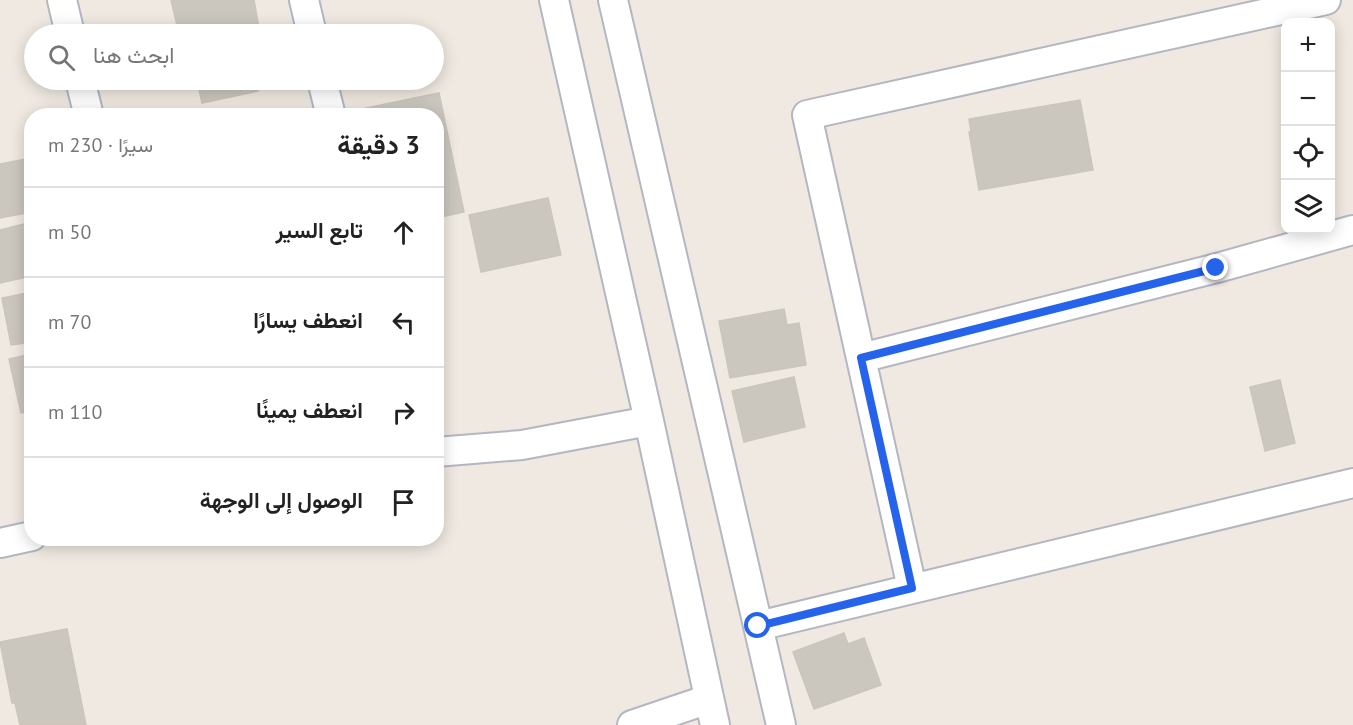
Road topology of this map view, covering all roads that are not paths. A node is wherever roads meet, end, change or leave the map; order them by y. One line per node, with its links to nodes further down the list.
1 (62, 0): 6 (street)
2 (304, 0): 7 (street)
3 (554, 0): 14 (street)
4 (614, 0): 20 (street)
5 (1326, 0): 13 (street)
6 (68, 24)
7 (310, 24)
8 (82, 90): 10 (street)
9 (324, 90): 11 (street)
10 (87, 108)
11 (329, 108)
12 (1353, 230): 13 (street)
13 (861, 358): 19 (street)
14 (649, 421): 15 (street); 21 (street)
15 (444, 451)
16 (1353, 483): 19 (street)
17 (24, 538): 18 (street)
18 (0, 543)
19 (912, 588): 20 (street)
20 (758, 626): 23 (street)
21 (712, 712): 22 (street)
22 (632, 725)
23 (781, 725)

